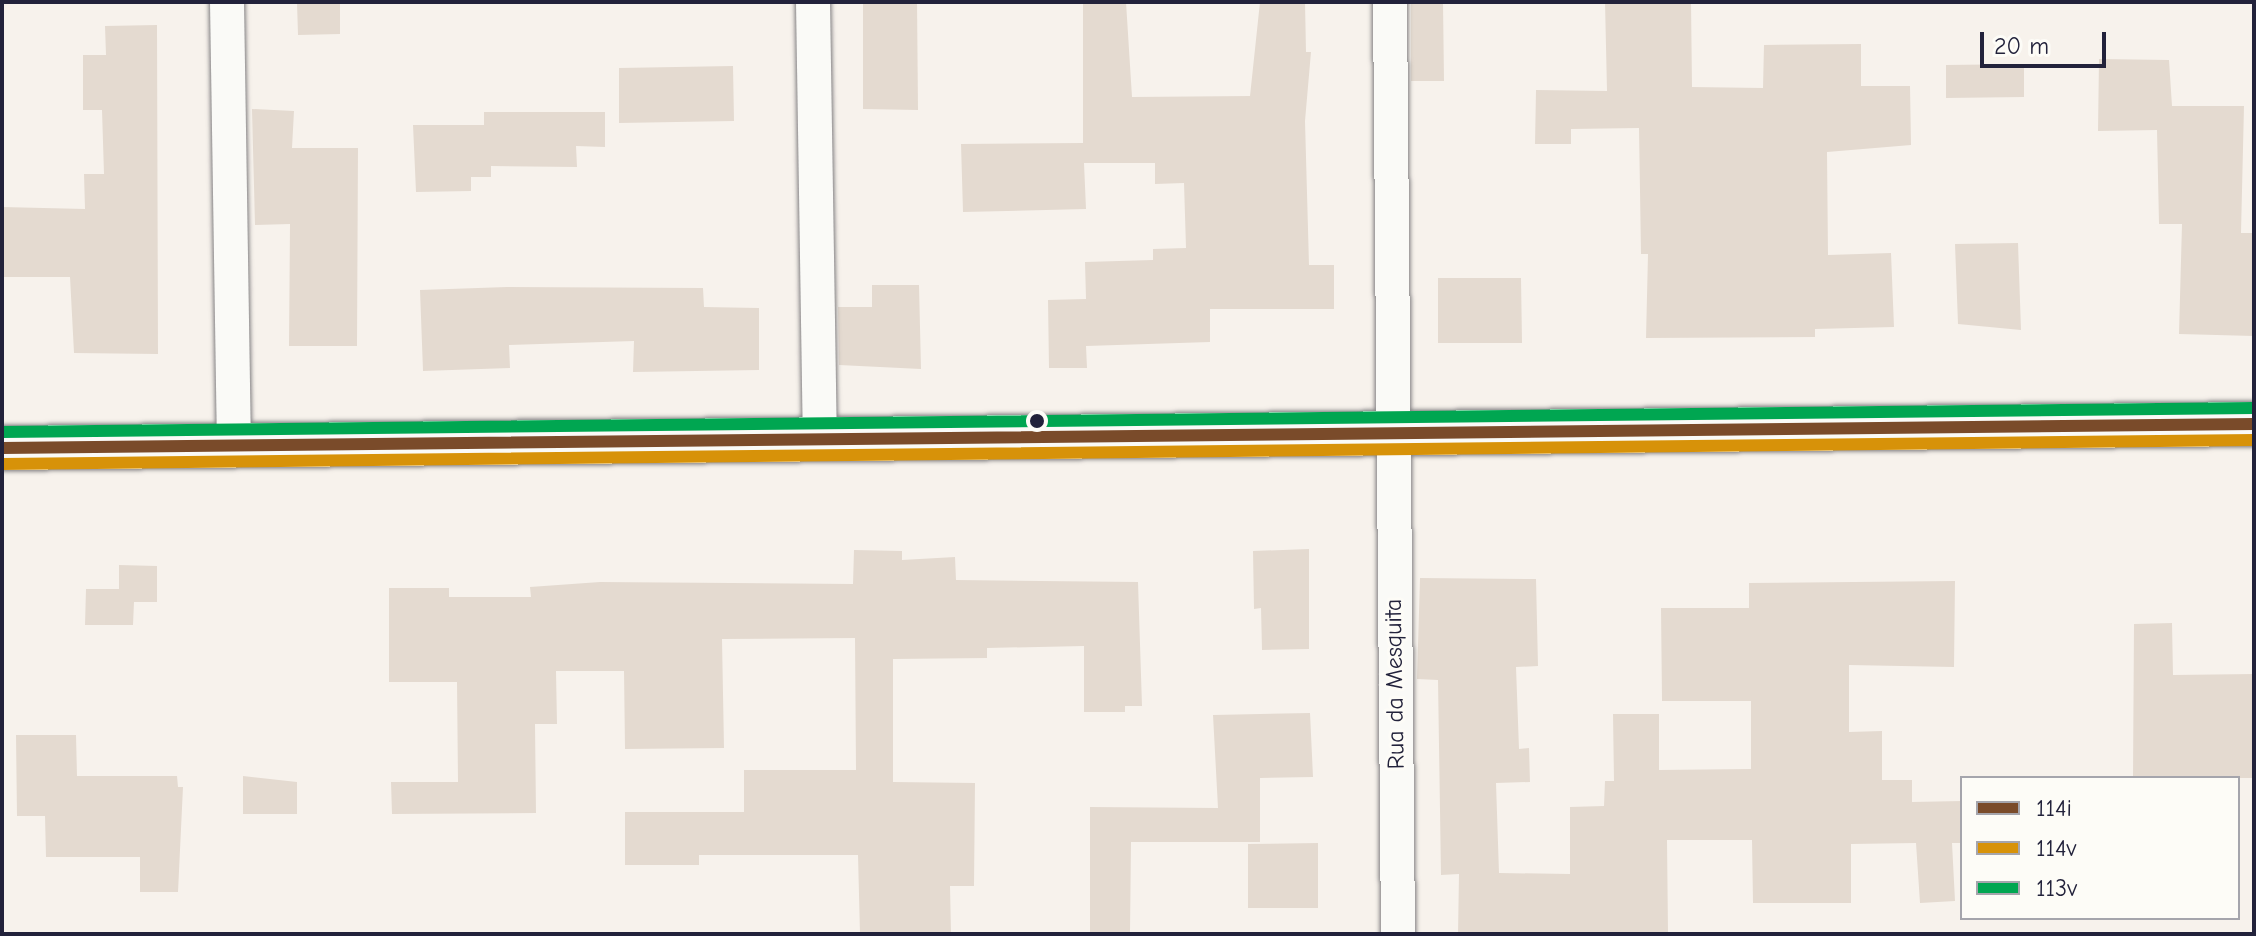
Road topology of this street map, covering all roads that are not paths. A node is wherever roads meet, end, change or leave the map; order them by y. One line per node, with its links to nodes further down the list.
1 (227, 2): 7 (street)
2 (813, 2): 6 (street)
3 (1390, 2): 5 (street, Rua da Mesquita)
4 (2254, 424): 5 (street)
5 (1392, 434): 6 (street); 9 (street, Rua da Mesquita)
6 (820, 441): 7 (street)
7 (234, 447): 8 (street)
8 (2, 448)
9 (1398, 934)

